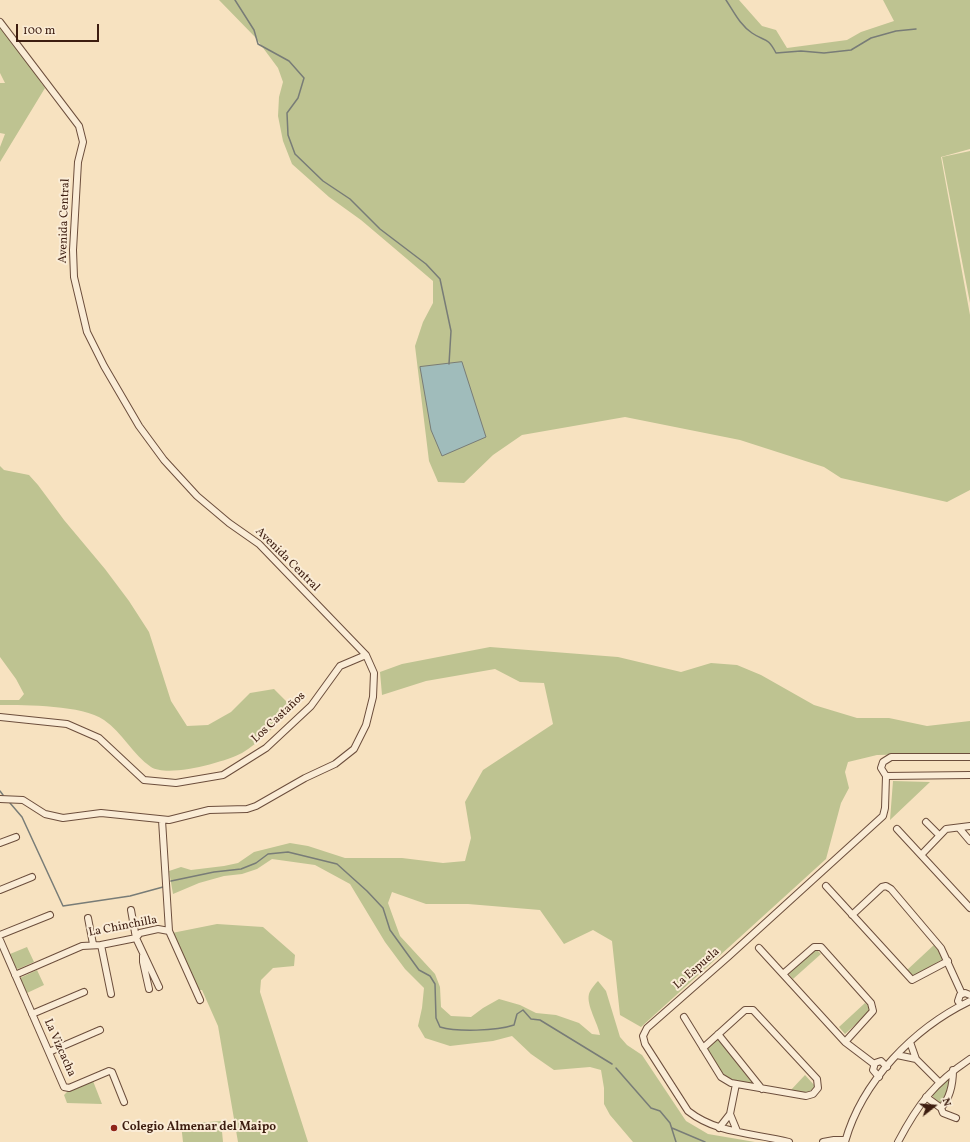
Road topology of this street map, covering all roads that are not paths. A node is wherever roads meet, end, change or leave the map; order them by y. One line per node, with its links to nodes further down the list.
1 (0, 22): 2 (street, Avenida Central)
2 (366, 655): 3 (street, Los Castaños); 8 (street, Avenida Central)
3 (0, 716)
4 (970, 757): 6 (street)
5 (970, 775): 6 (street)
6 (886, 776): 69 (street, La Espuela)
7 (0, 799): 8 (street, Avenida Central)
8 (162, 820): 26 (street)
9 (926, 822): 13 (street)
10 (970, 826): 11 (street)
11 (959, 828): 13 (street); 15 (street)
12 (897, 829): 17 (street)
13 (939, 835): 17 (street)
14 (16, 837): 16 (street)
15 (970, 841)
16 (0, 843)
17 (922, 854): 21 (street)
18 (32, 877): 20 (street)
19 (826, 886): 24 (street)
20 (0, 890)
21 (970, 908)
22 (131, 910): 28 (street)
23 (50, 915): 27 (street)
24 (852, 915): 34 (street); 34 (street)
25 (88, 918): 30 (street)
26 (169, 931): 28 (street, La Chinchilla); 43 (street)
27 (0, 935)
28 (136, 938): 31 (street, La Chinchilla); 33 (street)
29 (0, 940): 36 (street, La Vizcacha)
30 (93, 944): 31 (street, La Chinchilla); 36 (street, La Chinchilla)
31 (101, 945): 40 (street)
32 (759, 948): 35 (street)
33 (144, 954): 37 (street); 38 (street)
34 (948, 961): 41 (street)
35 (783, 974): 50 (street); 50 (street)
36 (15, 975): 46 (street, La Vizcacha)
37 (159, 987)
38 (149, 989)
39 (84, 992): 46 (street)
40 (111, 994)
41 (962, 994): 42 (street); 45 (street)
42 (970, 995)
43 (200, 1000)
44 (970, 1001): 45 (street)
45 (961, 1006): 51 (street)
46 (32, 1014): 53 (street, La Vizcacha)
47 (684, 1017): 52 (street)
48 (100, 1030): 53 (street)
49 (718, 1034): 52 (street); 63 (street); 63 (street)
50 (845, 1042): 57 (street)
51 (910, 1042): 54 (street); 55 (street)
52 (703, 1048): 62 (street)
53 (49, 1052): 65 (street, La Vizcacha)
54 (897, 1055): 55 (street); 58 (street)
55 (916, 1059): 61 (street)
56 (970, 1059): 59 (street)
57 (874, 1064): 58 (street); 60 (street)
58 (887, 1067): 60 (street)
59 (953, 1070): 61 (street); 66 (street)
60 (879, 1077): 71 (street)
61 (939, 1082): 64 (street)
62 (736, 1084): 63 (street); 67 (street)
63 (762, 1089)
64 (926, 1097): 66 (street); 74 (street)
65 (124, 1102)
66 (941, 1108): 68 (street)
67 (730, 1114): 69 (street); 70 (street)
68 (956, 1118)
69 (719, 1128): 70 (street, La Espuela)
70 (737, 1132): 72 (street, La Espuela)
71 (845, 1141): 73 (street)
72 (789, 1142)
73 (828, 1142)
74 (898, 1142)

